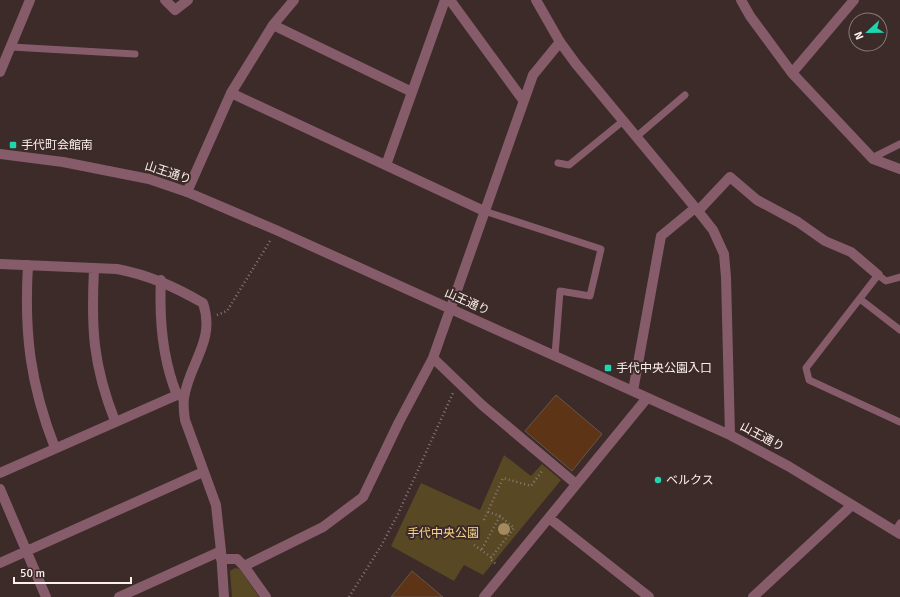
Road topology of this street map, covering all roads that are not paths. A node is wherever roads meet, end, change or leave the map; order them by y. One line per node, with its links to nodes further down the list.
1 (30, 0): 12 (street)
2 (165, 0): 3 (street)
3 (188, 0)
4 (294, 0): 10 (street)
5 (445, 0): 16 (street)
6 (450, 0): 19 (street)
7 (536, 0): 11 (street)
8 (741, 0): 15 (street)
9 (849, 2): 15 (street)
10 (273, 25): 16 (street); 17 (street)
11 (560, 42): 19 (street); 20 (street)
12 (11, 47): 13 (lane); 14 (street)
13 (135, 54)
14 (0, 72)
15 (792, 73): 24 (street)
16 (412, 92): 26 (street)
17 (231, 93): 26 (street); 28 (street)
18 (685, 95): 21 (lane)
19 (523, 100): 30 (street)
20 (623, 121): 21 (street); 25 (lane)
21 (636, 137): 29 (street)
22 (900, 144): 24 (lane)
23 (0, 154): 28 (street, 山王通り)
24 (872, 158): 27 (street)
25 (558, 163)
26 (386, 165): 30 (street)
27 (900, 169)
28 (187, 192): 38 (street, 山王通り)
29 (696, 209): 34 (street); 42 (street); 47 (street)
30 (484, 211): 38 (street); 40 (lane)
31 (0, 264): 32 (street)
32 (28, 265): 33 (street); 48 (street)
33 (94, 268): 36 (street); 45 (street)
34 (878, 275): 35 (lane); 37 (lane)
35 (900, 277)
36 (161, 280): 43 (street); 43 (street)
37 (860, 299): 39 (lane); 46 (lane)
38 (450, 308): 40 (street, 山王通り); 41 (street)
39 (900, 330)
40 (555, 356): 42 (street, 山王通り)
41 (433, 358): 51 (street); 59 (street)
42 (633, 391): 44 (street, 山王通り)
43 (181, 396): 45 (street); 49 (street)
44 (647, 398): 47 (street, 山王通り); 51 (street)
45 (115, 421): 48 (street)
46 (900, 422)
47 (730, 435): 53 (street, 山王通り)
48 (55, 448): 50 (street)
49 (203, 472): 56 (street); 57 (street)
50 (0, 473)
51 (576, 484): 54 (street)
52 (0, 489): 56 (street)
53 (852, 505): 55 (street, 山王通り); 66 (street)
54 (548, 518): 64 (street); 65 (street)
55 (898, 529)
56 (26, 551): 58 (street); 60 (street)
57 (221, 555): 59 (street); 61 (street); 62 (street)
58 (0, 563)
59 (244, 566): 63 (street)
60 (46, 597)
61 (119, 597)
62 (224, 597)
63 (266, 597)
64 (484, 597)
65 (649, 597)
66 (753, 597)

